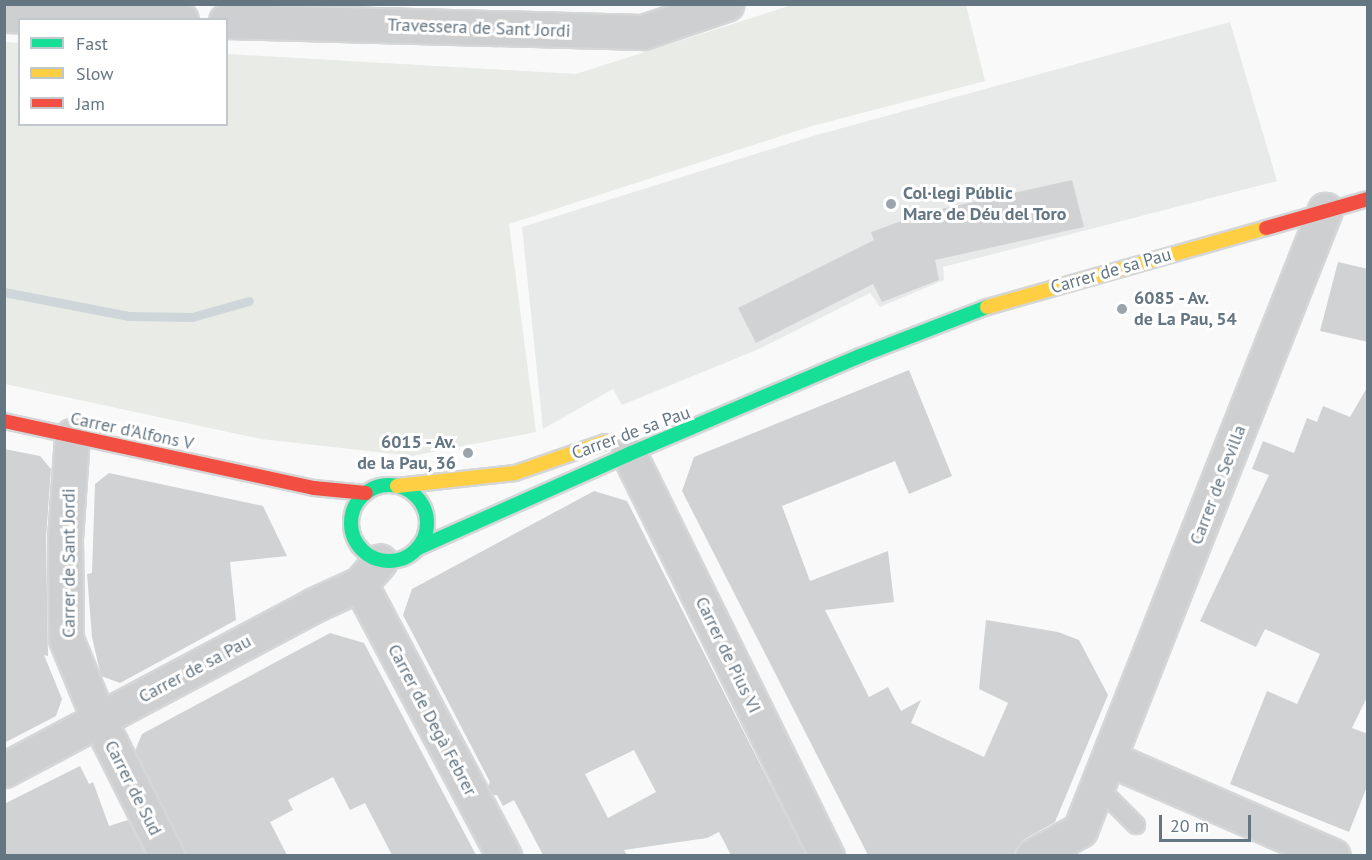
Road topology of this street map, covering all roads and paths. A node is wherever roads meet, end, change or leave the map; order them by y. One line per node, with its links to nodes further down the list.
1 (726, 4): 4 (street, Travessera de Sant Jordi)
2 (85, 11): 3 (street); 5 (street)
3 (4, 15)
4 (518, 17): 6 (street, Travessera de Sant Jordi)
5 (160, 18)
6 (228, 21)
7 (1368, 199): 8 (street, Carrer de sa Pau)
8 (1325, 210): 9 (street, Carrer de sa Pau); 24 (street, Carrer de Sevilla)
9 (860, 356): 10 (street, Carrer de sa Pau); 13 (street, Carrer de sa Pau)
10 (700, 408)
11 (4, 421): 12 (street, Carrer d'Alfons V)
12 (72, 436): 14 (street, Carrer d'Alfons V); 22 (street, Carrer de Sant Jordi)
13 (623, 446): 15 (street, Carrer de sa Pau); 20 (street, Carrer de sa Pau); 28 (street, Carrer de Pius VI)
14 (252, 475): 16 (street, Carrer d'Alfons V); 17 (street, Carrer d'Alfons V)
15 (397, 486): 16 (street); 20 (street)
16 (366, 493): 19 (street)
17 (307, 502)
18 (338, 523): 19 (street)
19 (354, 540): 21 (street)
20 (418, 548): 21 (street)
21 (370, 572): 22 (street, Carrer de sa Pau); 27 (street, Carrer de Degà Febrer)
22 (99, 720): 23 (street, Carrer de sa Pau); 26 (street, Carrer de Sud)
23 (4, 770)
24 (1104, 773): 25 (lane); 29 (street, Carrer de Sevilla); 30 (street)
25 (1136, 825)
26 (167, 855)
27 (504, 855)
28 (827, 855)
29 (1034, 855)
30 (1333, 855)

